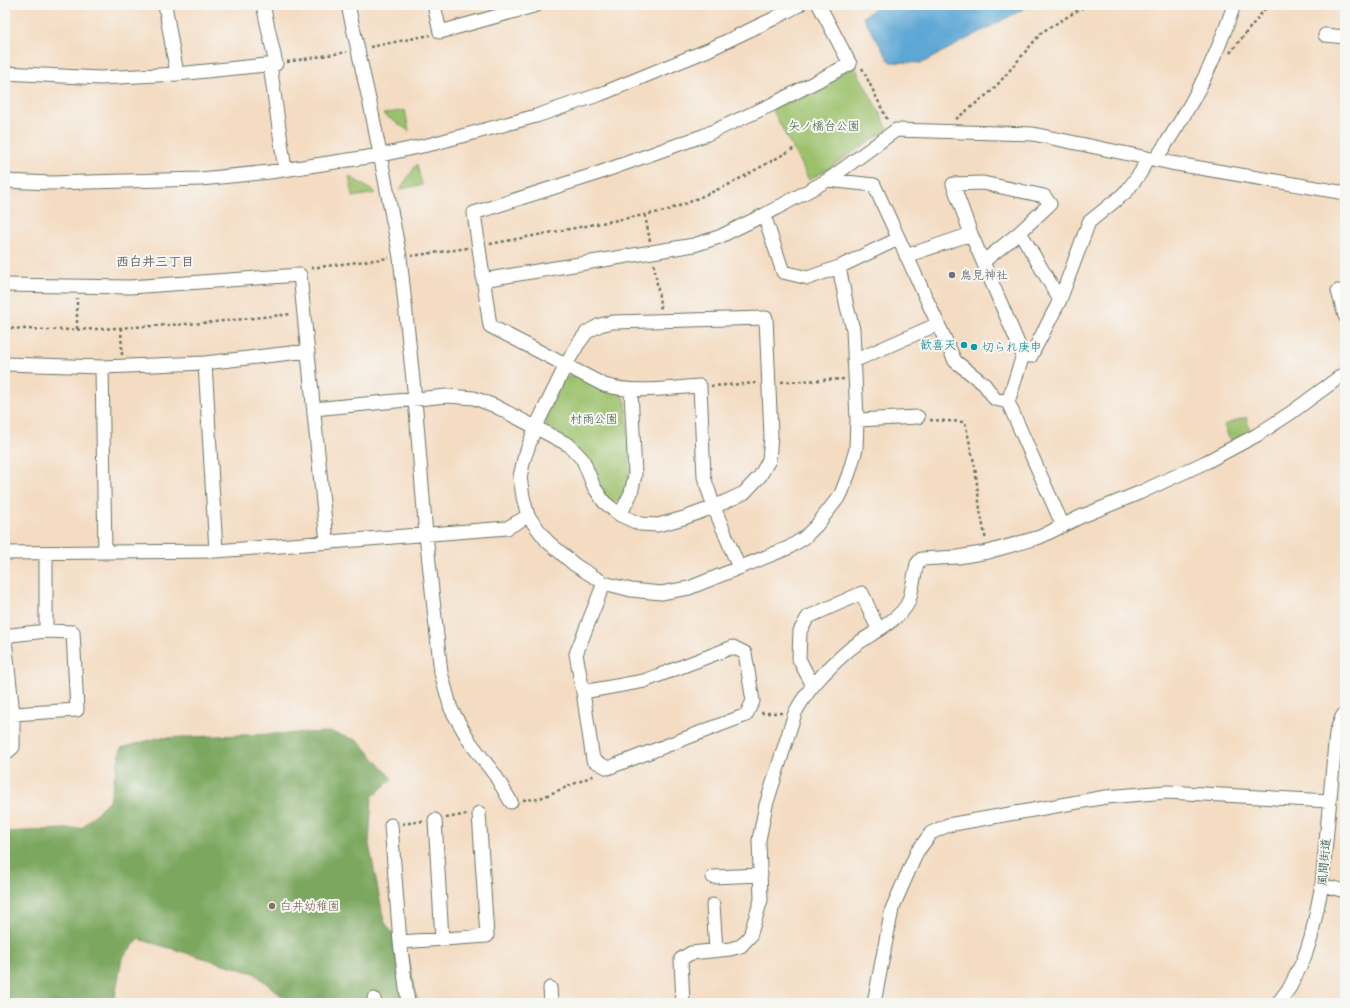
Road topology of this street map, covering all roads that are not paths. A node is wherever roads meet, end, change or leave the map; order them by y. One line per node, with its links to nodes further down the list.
1 (165, 5): 13 (street)
2 (263, 5): 11 (street)
3 (348, 5): 14 (street)
4 (434, 5): 5 (street)
5 (537, 5)
6 (799, 5): 14 (street)
7 (820, 5): 27 (street)
8 (1234, 5): 15 (street)
9 (1325, 35): 10 (street)
10 (1345, 37)
11 (273, 64): 13 (street); 16 (street)
12 (5, 73): 13 (street)
13 (177, 74)
14 (381, 156): 16 (street); 42 (street)
15 (1151, 159): 17 (street); 19 (street); 30 (street)
16 (285, 170): 18 (street)
17 (828, 180): 20 (street); 23 (street)
18 (5, 181)
19 (1345, 193)
20 (764, 215): 26 (street); 27 (street)
21 (1020, 232): 22 (street); 25 (street); 30 (street)
22 (971, 234): 24 (street); 25 (street)
23 (898, 239): 24 (street); 26 (street)
24 (906, 256): 32 (street)
25 (983, 262): 34 (street)
26 (839, 267): 35 (street)
27 (483, 280): 38 (street)
28 (5, 285): 33 (street)
29 (1338, 291): 31 (street)
30 (1060, 300): 34 (street)
31 (1345, 316)
32 (938, 324): 35 (street); 43 (street)
33 (308, 351): 36 (street); 44 (street)
34 (1022, 355): 43 (street)
35 (854, 361): 46 (street)
36 (205, 363): 39 (street); 54 (street)
37 (5, 364): 39 (street)
38 (566, 365): 41 (street); 47 (street); 48 (street)
39 (102, 367): 57 (street)
40 (1345, 373): 51 (street)
41 (631, 390): 48 (street); 49 (street)
42 (415, 399): 44 (street); 47 (street); 52 (street)
43 (1008, 402): 51 (street)
44 (314, 409): 53 (street)
45 (918, 417): 46 (street)
46 (857, 420): 58 (street)
47 (535, 428): 49 (street); 50 (street)
48 (714, 507): 49 (street); 58 (street)
49 (620, 515)
50 (528, 516): 52 (street); 59 (street)
51 (1063, 526): 60 (street)
52 (426, 535): 53 (street); 68 (street)
53 (327, 542): 54 (street)
54 (216, 551): 57 (street)
55 (5, 553): 56 (street)
56 (46, 553): 57 (street); 61 (street)
57 (105, 553)
58 (739, 568): 59 (street)
59 (604, 583): 63 (street)
60 (878, 629): 62 (street); 62 (street)
61 (46, 631): 64 (street); 64 (street)
62 (813, 686): 72 (street)
63 (583, 692): 63 (street)
64 (13, 714): 66 (street)
65 (1345, 714): 67 (street, 風間街道)
66 (5, 754)
67 (1329, 801): 74 (street, 風間街道); 84 (street)
68 (511, 802)
69 (479, 813): 77 (street)
70 (435, 820): 77 (street)
71 (391, 825): 78 (street)
72 (761, 875): 73 (street); 79 (street)
73 (713, 877)
74 (1322, 886): 75 (street); 85 (street, 風間街道)
75 (1345, 891)
76 (713, 905): 79 (street)
77 (442, 939): 78 (street)
78 (400, 942): 81 (street)
79 (716, 950): 83 (street)
80 (550, 988): 82 (street)
81 (408, 1003)
82 (551, 1003)
83 (682, 1003)
84 (874, 1003)
85 (1278, 1003)

